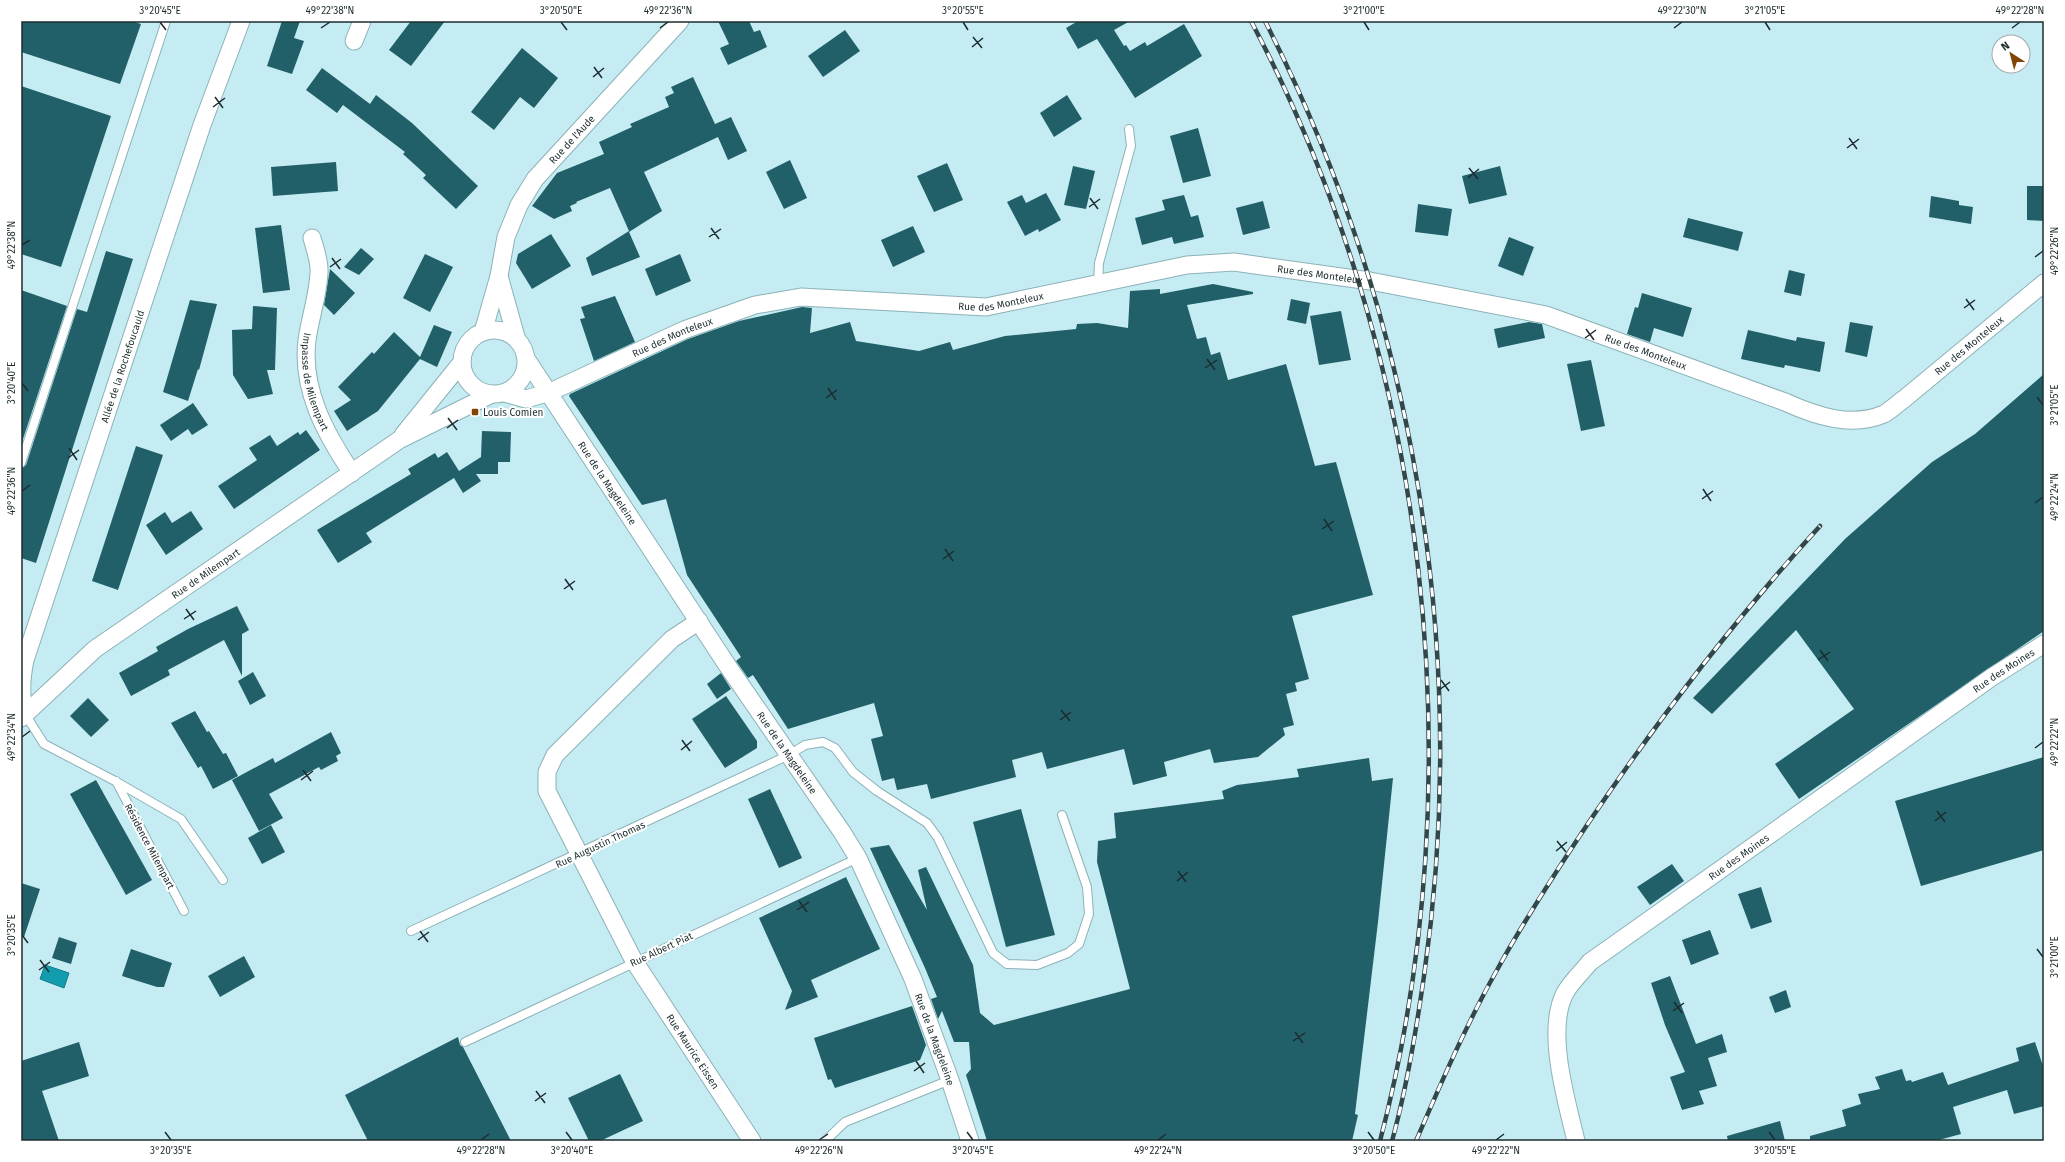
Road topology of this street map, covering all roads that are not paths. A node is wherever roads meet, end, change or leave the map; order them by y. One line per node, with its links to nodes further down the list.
1 (166, 21): 18 (lane)
2 (240, 21): 22 (street, Allée de la Rochefoucauld)
3 (362, 21): 5 (street)
4 (680, 21): 8 (street, Rue de l'Aude)
5 (354, 41)
6 (1129, 129): 10 (lane)
7 (312, 238): 19 (street, Impasse de Milempart)
8 (499, 276): 11 (street, Rue de l'Aude); 12 (street)
9 (2044, 283): 10 (street, Rue des Monteleux)
10 (1098, 285): 15 (street, Rue des Monteleux)
11 (483, 332): 12 (street); 14 (street)
12 (516, 337): 13 (street)
13 (527, 360): 15 (street, Rue de la Magdeleine); 16 (street)
14 (462, 362): 16 (street); 17 (street, Rue de Milempart)
15 (550, 392): 16 (street, Rue des Monteleux); 20 (street, Rue de la Magdeleine)
16 (498, 394): 17 (street, Rue de Milempart)
17 (399, 440): 19 (street, Rue de Milempart)
18 (21, 463)
19 (352, 473): 23 (street, Rue de Milempart)
20 (699, 621): 24 (street, Rue de la Magdeleine); 27 (street, Rue Maurice Eissen)
21 (2044, 644): 38 (street, Rue des Moines)
22 (21, 679): 23 (street, Allée de la Rochefoucauld)
23 (23, 716): 25 (lane, Résidence Milempart)
24 (789, 755): 26 (lane, Rue Augustin Thomas); 27 (lane, Rue Augustin Thomas); 28 (street, Rue de la Magdeleine)
25 (115, 780): 29 (lane, Résidence Milempart); 30 (lane, Résidence Milempart)
26 (1062, 815)
27 (579, 854): 31 (lane, Rue Augustin Thomas); 32 (street, Rue Maurice Eissen)
28 (858, 858): 32 (lane, Rue Albert Piat); 34 (street, Rue de la Magdeleine)
29 (223, 880)
30 (184, 911)
31 (411, 931)
32 (634, 962): 33 (lane, Rue Albert Piat); 35 (street, Rue Maurice Eissen)
33 (465, 1042)
34 (950, 1080): 36 (lane); 37 (street, Rue de la Magdeleine)
35 (752, 1141)
36 (825, 1141)
37 (970, 1141)
38 (1576, 1141)

